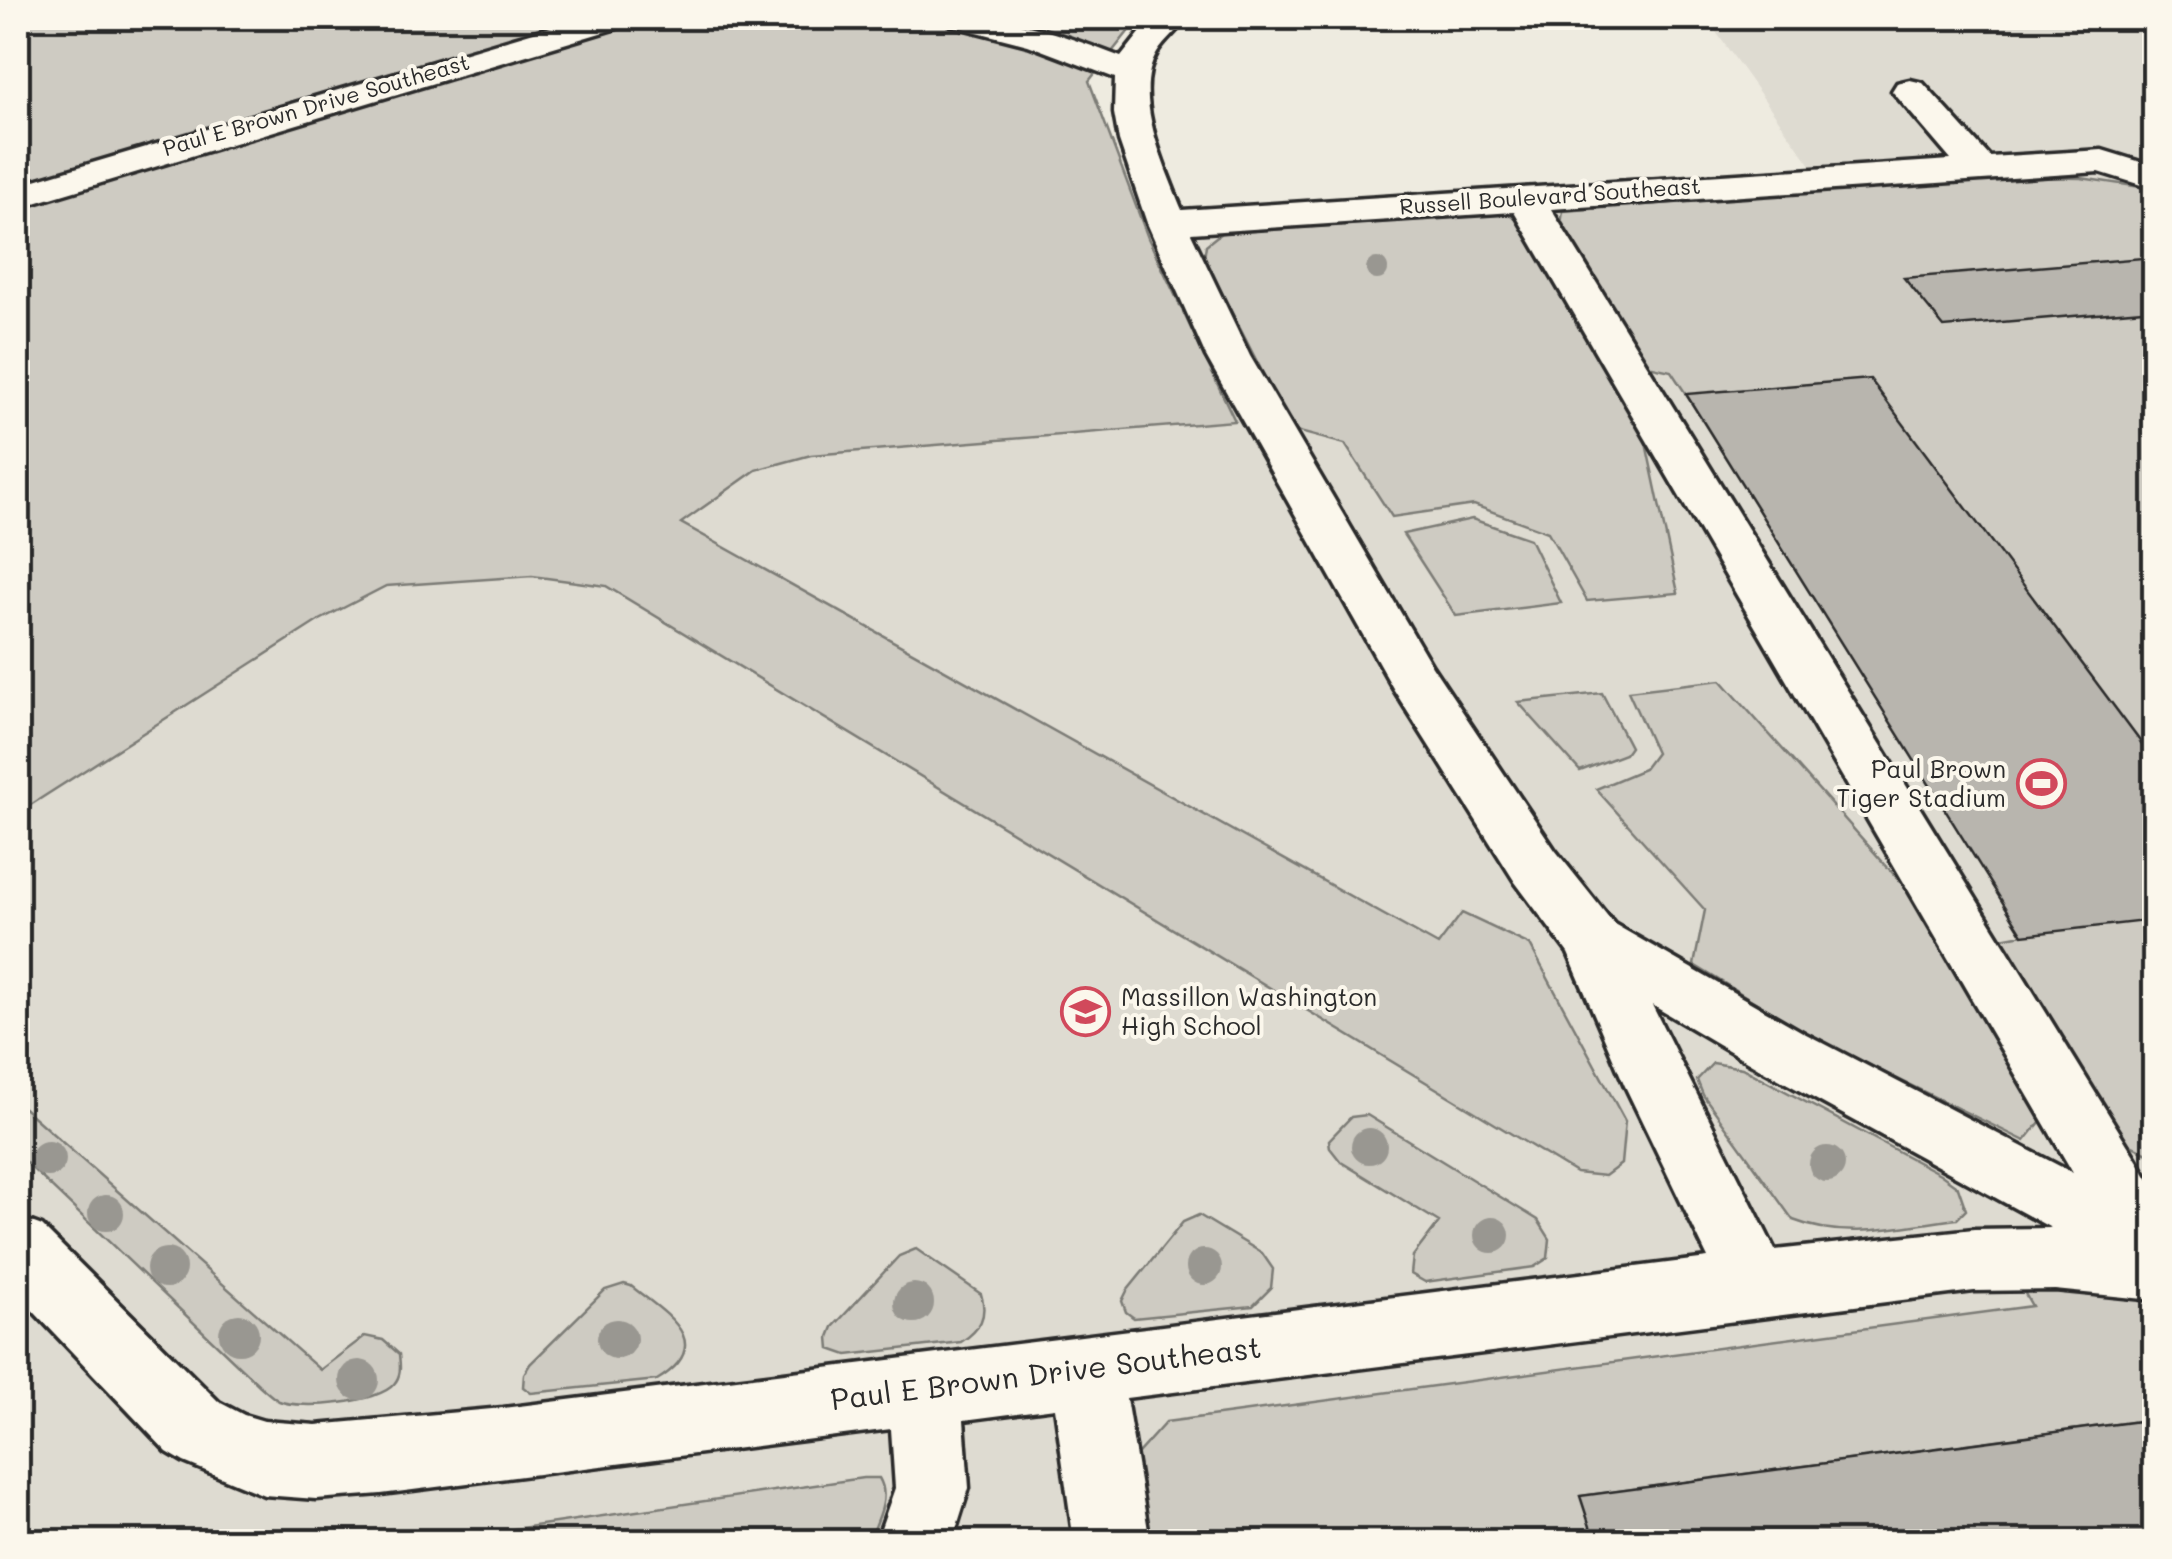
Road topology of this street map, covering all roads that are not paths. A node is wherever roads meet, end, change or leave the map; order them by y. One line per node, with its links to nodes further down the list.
1 (615, 18): 10 (street, Paul E Brown Drive Southeast)
2 (962, 18): 4 (street)
3 (1170, 18): 4 (street)
4 (1133, 73): 12 (street)
5 (1910, 91): 8 (street)
6 (2154, 158): 7 (street)
7 (2102, 162): 8 (street, Russell Boulevard Southeast); 9 (street, Russell Boulevard Southeast)
8 (1980, 169): 11 (street, Russell Boulevard Southeast)
9 (2154, 178)
10 (18, 197)
11 (1525, 198): 12 (street, Russell Boulevard Southeast); 15 (street)
12 (1168, 223): 13 (street)
13 (1593, 941): 15 (street); 17 (street)
14 (18, 1248): 19 (street, Paul E Brown Drive Southeast)
15 (2154, 1249)
16 (2154, 1269): 17 (street, Paul E Brown Drive Southeast)
17 (1756, 1284): 18 (street, Paul E Brown Drive Southeast)
18 (1085, 1369): 19 (street, Paul E Brown Drive Southeast); 21 (street)
19 (924, 1390): 20 (street)
20 (914, 1542)
21 (1112, 1542)

